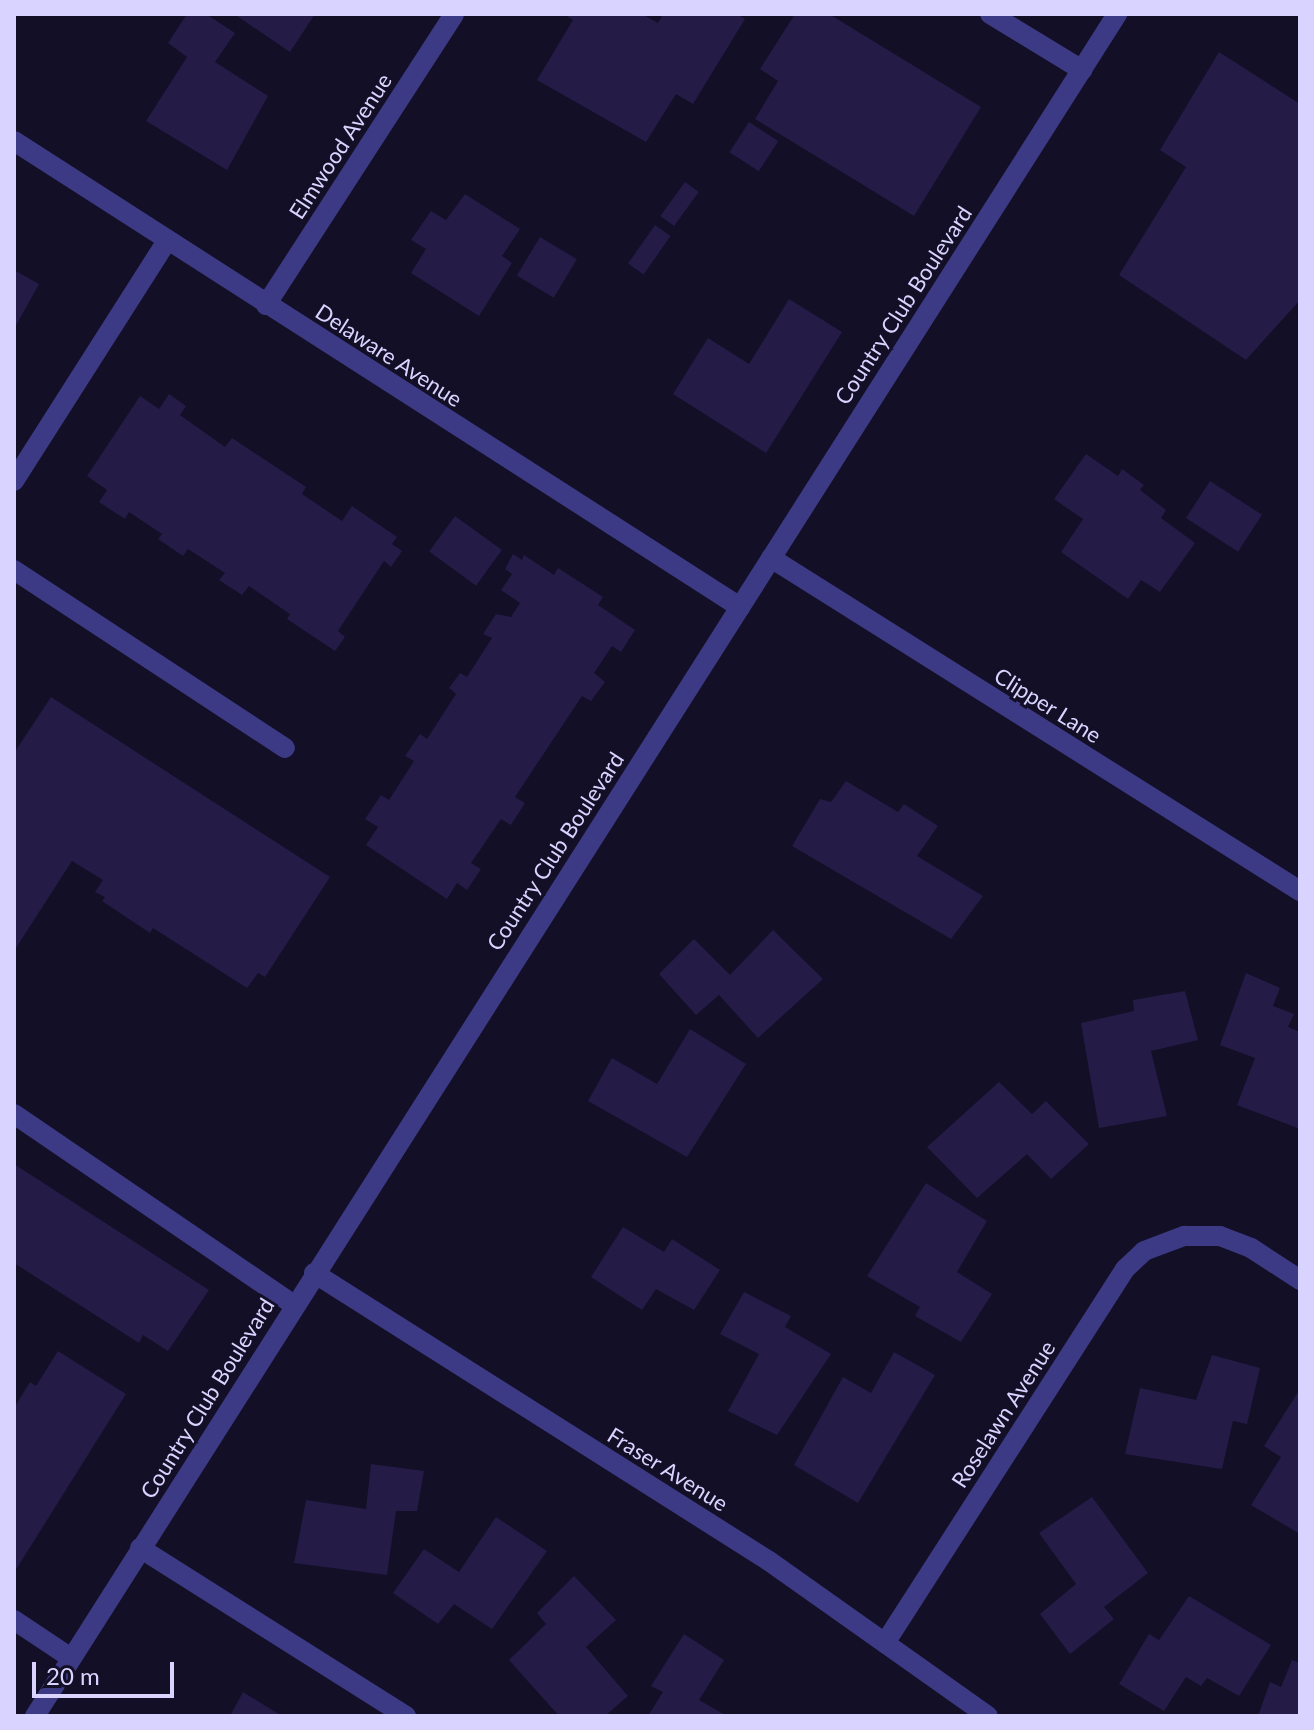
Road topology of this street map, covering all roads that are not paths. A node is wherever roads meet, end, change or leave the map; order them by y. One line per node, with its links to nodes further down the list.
1 (454, 14): 7 (street, Elmwood Avenue)
2 (990, 14): 4 (street)
3 (1117, 14): 4 (street, Country Club Boulevard)
4 (1082, 70): 9 (street, Country Club Boulevard)
5 (14, 141): 6 (street, Delaware Avenue)
6 (167, 241): 7 (street, Delaware Avenue); 8 (street)
7 (266, 305): 11 (street, Delaware Avenue)
8 (14, 481)
9 (771, 558): 11 (street, Country Club Boulevard); 13 (street, Clipper Lane)
10 (14, 570): 12 (street)
11 (740, 607): 15 (street, Country Club Boulevard)
12 (285, 748)
13 (1300, 891)
14 (14, 1114): 17 (street)
15 (314, 1273): 17 (street, Country Club Boulevard); 20 (street, Fraser Avenue)
16 (1300, 1280): 20 (street, Roselawn Avenue)
17 (294, 1305): 18 (street, Country Club Boulevard)
18 (140, 1548): 21 (street, Country Club Boulevard); 23 (street)
19 (14, 1620): 21 (street)
20 (885, 1643): 24 (street, Fraser Avenue)
21 (71, 1658): 22 (street, Country Club Boulevard)
22 (35, 1716)
23 (406, 1716)
24 (988, 1716)

